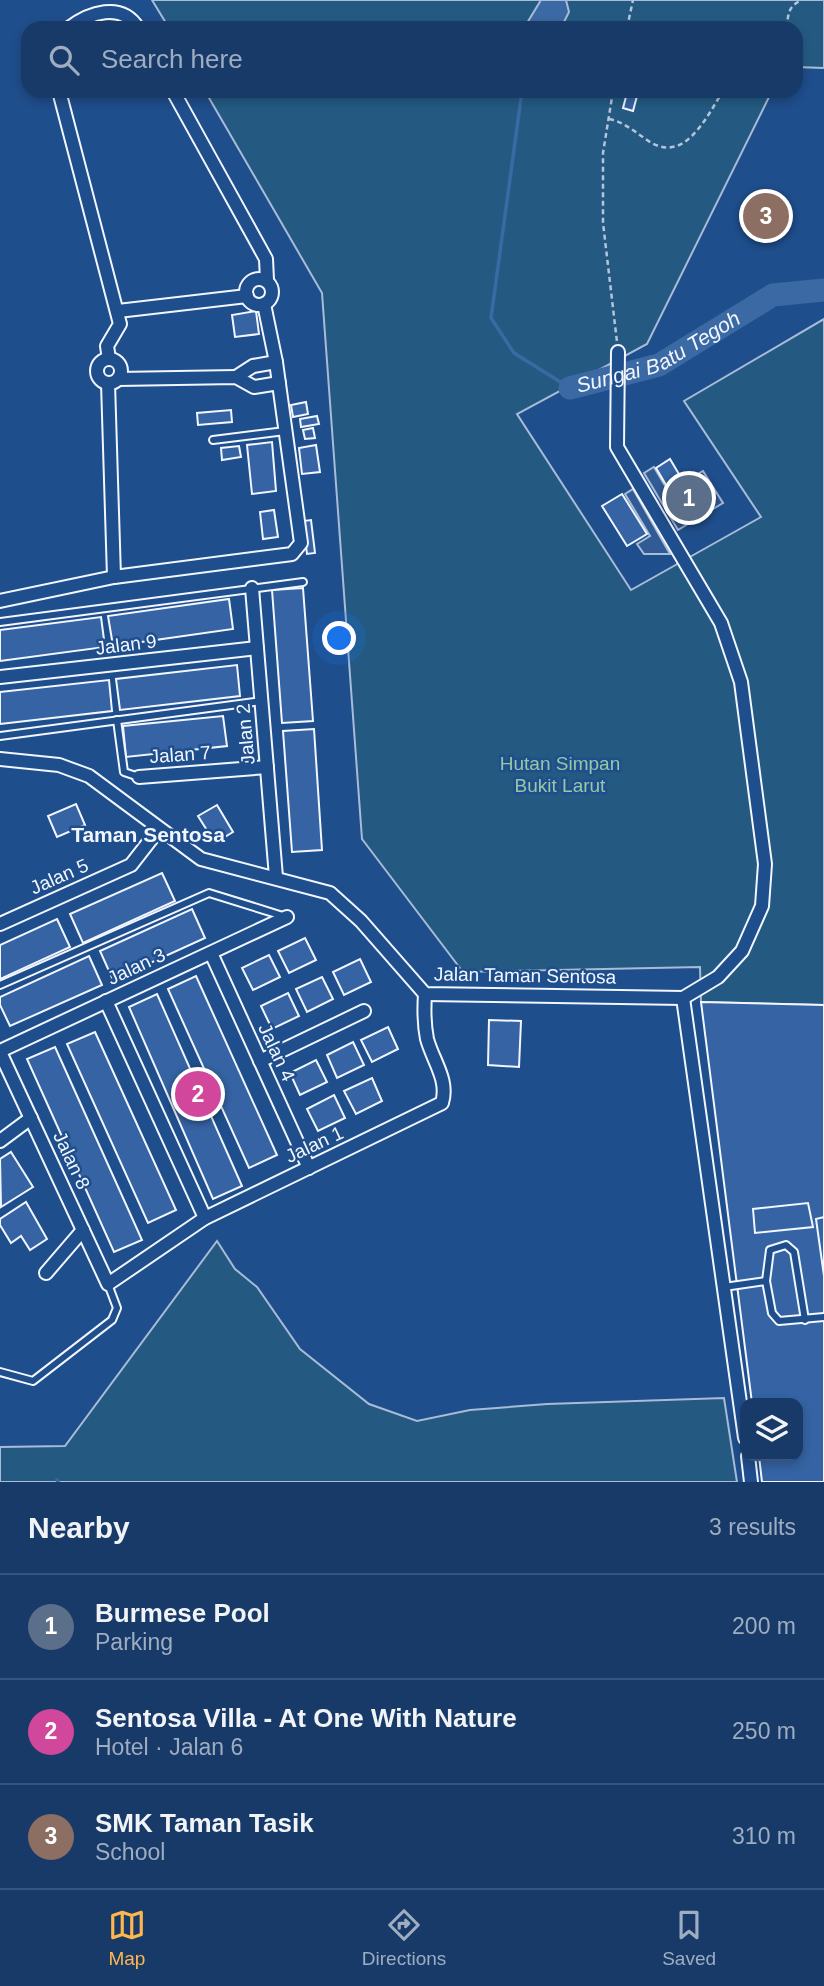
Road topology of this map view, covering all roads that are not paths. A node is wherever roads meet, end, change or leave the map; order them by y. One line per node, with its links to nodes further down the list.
1 (79, 21): 2 (street)
2 (132, 21)
3 (61, 98): 8 (street)
4 (177, 98): 5 (street)
5 (267, 280): 6 (street); 7 (street)
6 (247, 296): 7 (street); 8 (street)
7 (264, 304): 11 (street)
8 (118, 311): 10 (street)
9 (618, 352): 37 (street)
10 (109, 359): 13 (street); 13 (street)
11 (276, 362): 12 (street); 14 (street)
12 (236, 377): 13 (street); 14 (street)
13 (113, 381): 17 (street)
14 (279, 383): 15 (street)
15 (285, 431): 16 (lane); 17 (street)
16 (213, 440)
17 (114, 577): 20 (street)
18 (303, 582): 19 (lane)
19 (252, 589): 21 (lane); 22 (street, Jalan 2)
20 (0, 601)
21 (0, 622)
22 (257, 648): 23 (street, Jalan 9); 24 (street, Jalan 2)
23 (0, 677)
24 (261, 701): 25 (lane); 28 (street, Jalan 2)
25 (117, 720): 26 (lane); 29 (lane)
26 (0, 736)
27 (0, 759): 30 (street, Jalan Taman Sentosa)
28 (267, 767): 29 (street, Jalan 7); 31 (street, Jalan 2)
29 (139, 777)
30 (159, 829): 31 (street, Jalan Taman Sentosa); 33 (street, Jalan 5)
31 (276, 877): 36 (street, Jalan Taman Sentosa)
32 (287, 917): 34 (street, Jalan 3); 35 (lane)
33 (0, 924)
34 (211, 953): 38 (street, Jalan 3); 41 (street, Jalan 4)
35 (0, 985)
36 (425, 994): 37 (street, Jalan Taman Sentosa); 44 (street, Jalan 1)
37 (683, 998): 50 (street)
38 (106, 1001): 40 (street, Jalan 3); 45 (street)
39 (364, 1011): 41 (street)
40 (0, 1051): 42 (street, Jalan 8)
41 (260, 1061): 44 (street, Jalan 4)
42 (31, 1118): 43 (street); 46 (street, Jalan 8)
43 (0, 1141)
44 (309, 1168): 45 (street, Jalan 1)
45 (205, 1219): 49 (street, Jalan 1)
46 (83, 1230): 47 (street); 49 (street, Jalan 8)
47 (46, 1273)
48 (766, 1280): 50 (lane); 52 (lane); 52 (lane)
49 (108, 1284): 53 (lane)
50 (724, 1287): 54 (street)
51 (824, 1317): 52 (lane)
52 (805, 1320)
53 (0, 1372)
54 (740, 1402)
55 (749, 1461): 56 (street)
56 (751, 1482)

